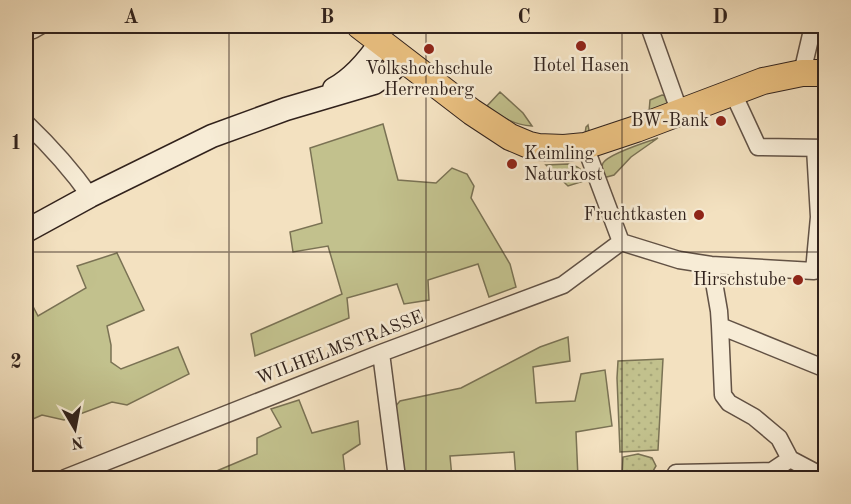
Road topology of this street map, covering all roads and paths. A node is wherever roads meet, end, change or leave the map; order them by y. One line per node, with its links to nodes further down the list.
1 (28, 26): 2 (street)
2 (40, 26)
3 (360, 26): 6 (main road)
4 (649, 26): 11 (street)
5 (812, 30): 8 (street)
6 (381, 42): 7 (main road); 10 (main road)
7 (402, 58): 10 (main road); 13 (main road)
8 (814, 73): 9 (main road)
9 (733, 93): 11 (main road); 14 (street)
10 (312, 102): 15 (main road)
11 (680, 113): 13 (main road)
12 (26, 123): 15 (street)
13 (585, 146): 18 (street)
14 (820, 148): 16 (street)
15 (90, 196): 17 (main road)
16 (822, 217): 19 (street)
17 (26, 231)
18 (621, 242): 19 (street); 21 (street, WILHELMSTRASSE)
19 (711, 265): 20 (street)
20 (720, 326): 22 (street); 23 (street)
21 (381, 353): 25 (street, WILHELMSTRASSE); 26 (street)
22 (825, 369)
23 (790, 459): 24 (street); 27 (street)
24 (676, 473)
25 (65, 478)
26 (397, 478)
27 (825, 478)

